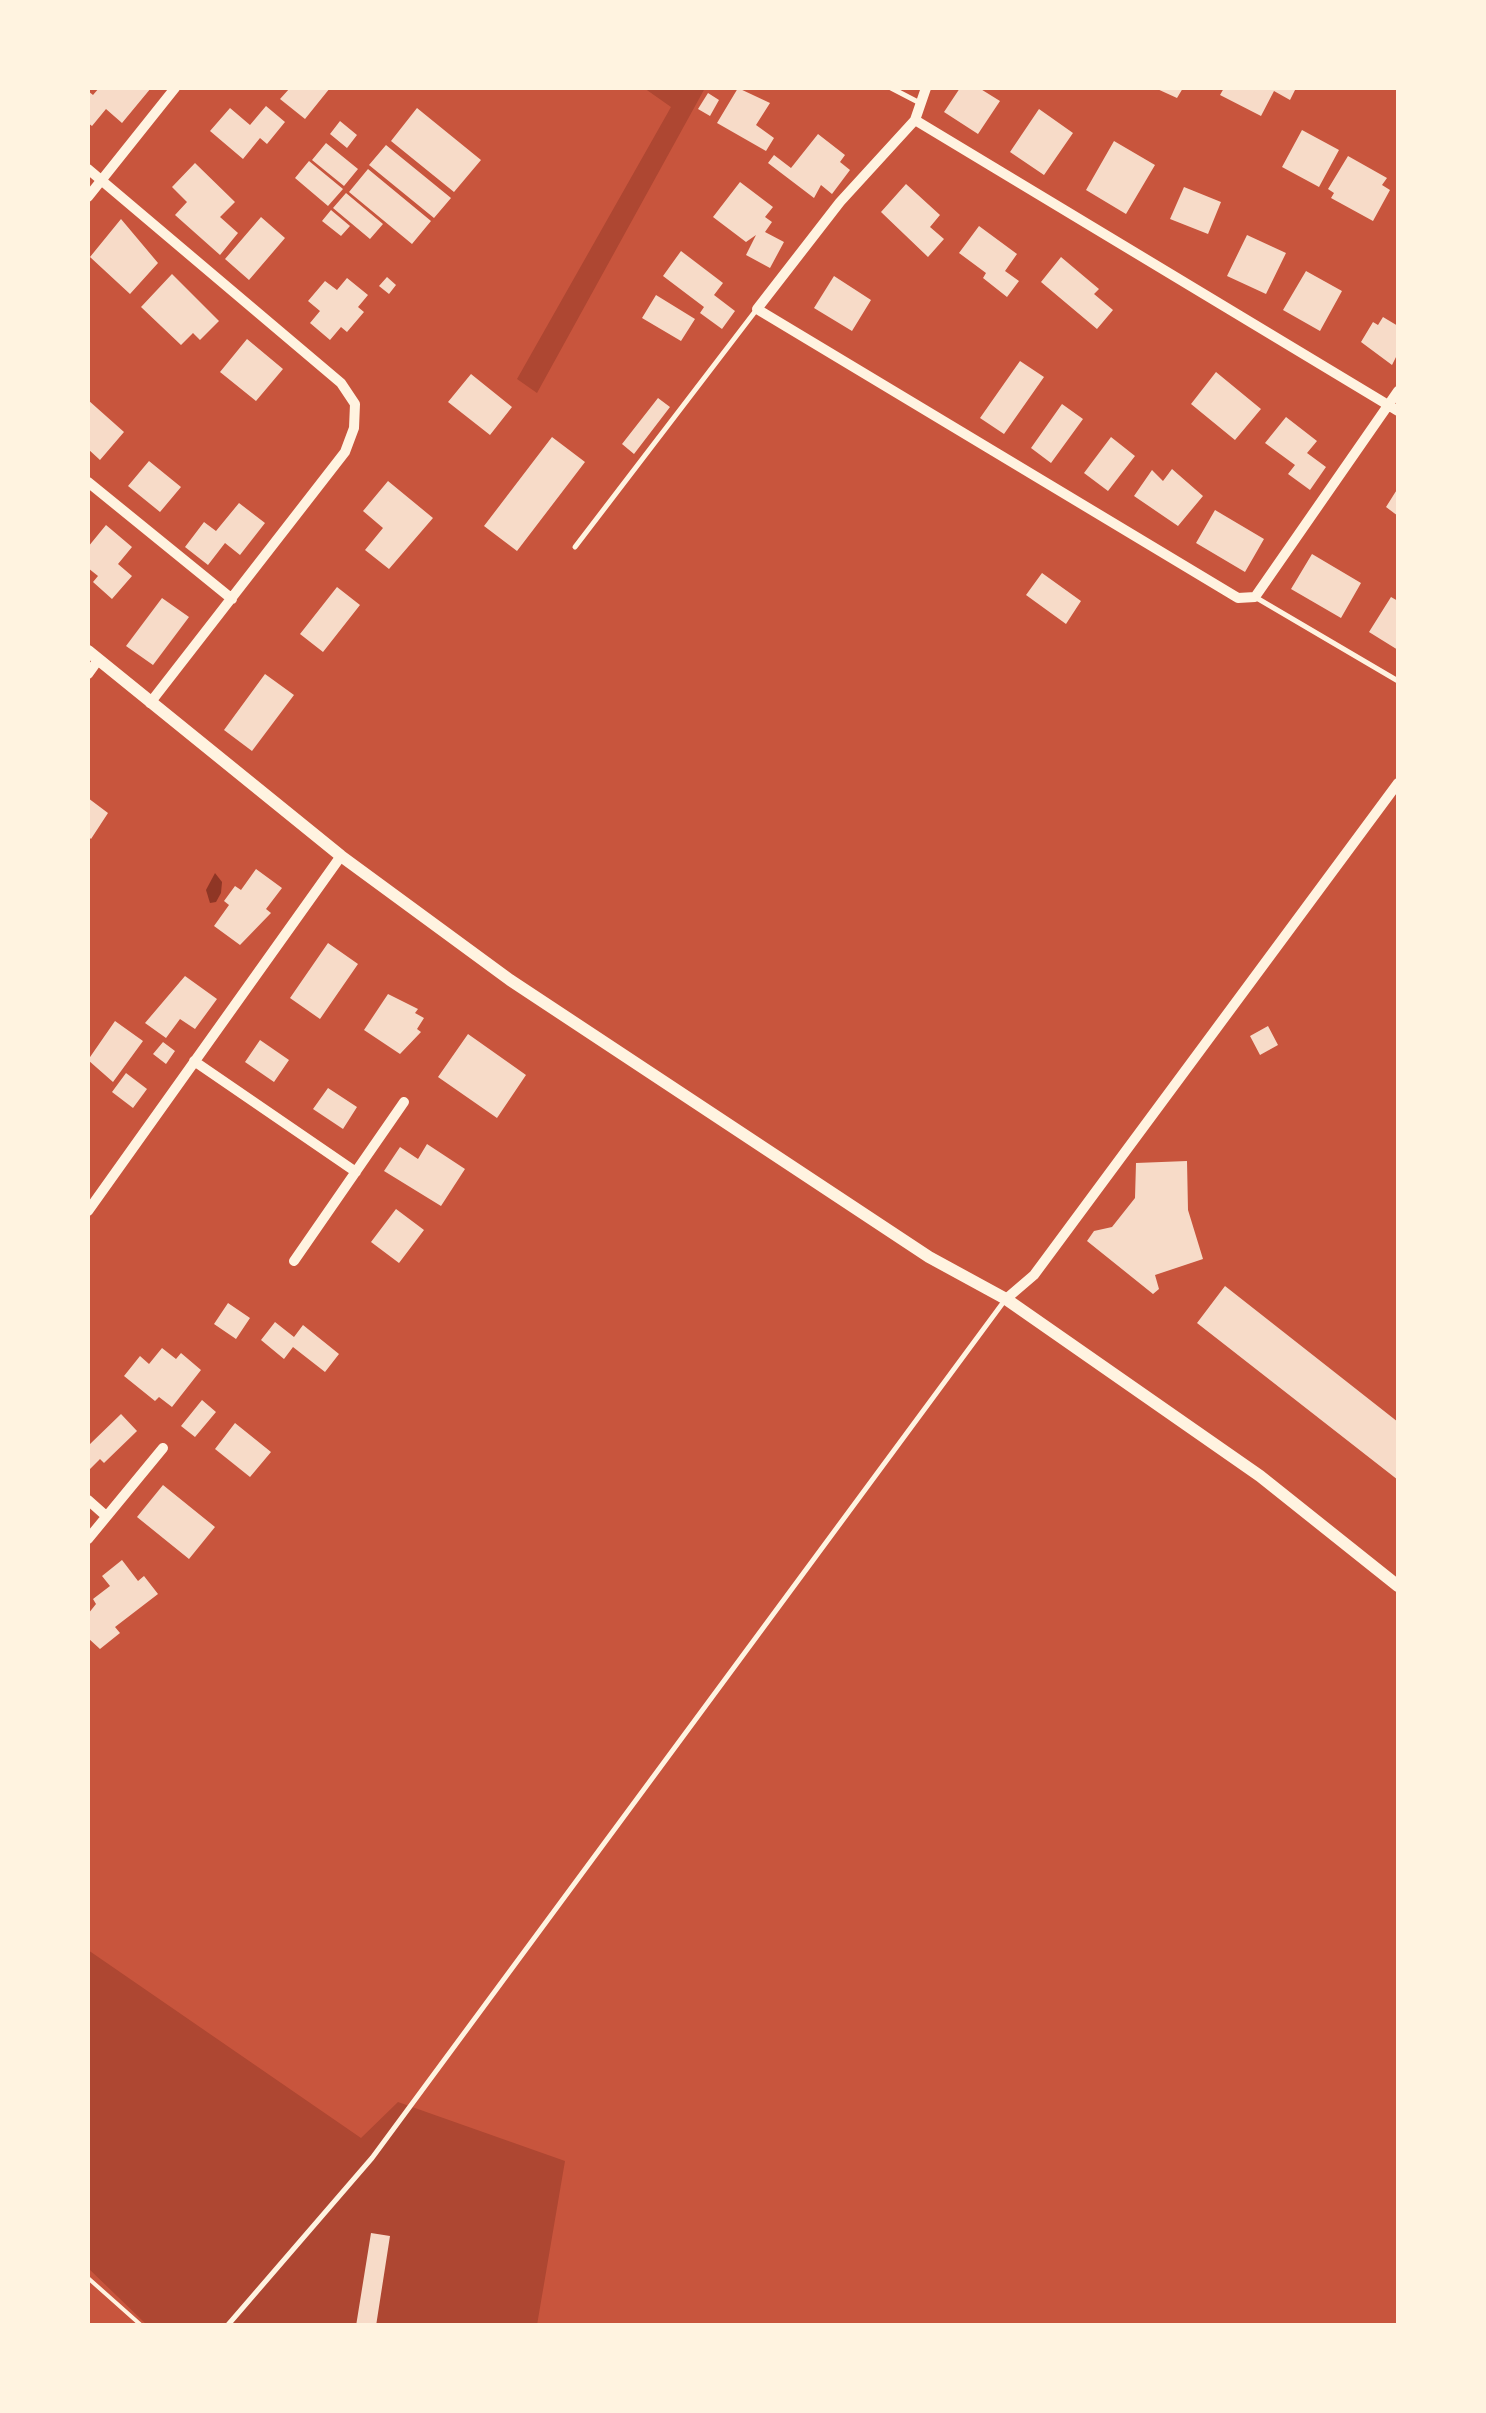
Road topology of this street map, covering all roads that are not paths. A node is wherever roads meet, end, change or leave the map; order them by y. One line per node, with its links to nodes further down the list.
1 (174, 88): 7 (street)
2 (892, 88): 4 (lane)
3 (926, 88): 4 (street)
4 (920, 104): 5 (street)
5 (915, 120): 9 (street); 11 (street)
6 (88, 169): 7 (street)
7 (101, 180): 8 (street); 15 (street)
8 (88, 196)
9 (757, 310): 13 (lane); 14 (street)
10 (1398, 391): 11 (street)
11 (1394, 408): 14 (street)
12 (88, 482): 15 (street)
13 (576, 547)
14 (1255, 597): 18 (lane)
15 (232, 599): 19 (street)
16 (93, 655): 17 (street); 19 (street)
17 (88, 674)
18 (1398, 681)
19 (150, 703): 21 (street)
20 (1398, 783): 27 (street)
21 (341, 856): 22 (street); 27 (street)
22 (194, 1061): 24 (street); 25 (street)
23 (404, 1102): 24 (street)
24 (356, 1172): 26 (street)
25 (88, 1211)
26 (294, 1262)
27 (1006, 1299): 32 (street); 33 (lane)
28 (163, 1448): 30 (street)
29 (88, 1500): 30 (street)
30 (106, 1516): 31 (street)
31 (88, 1539)
32 (1398, 1586)
33 (228, 2326)

